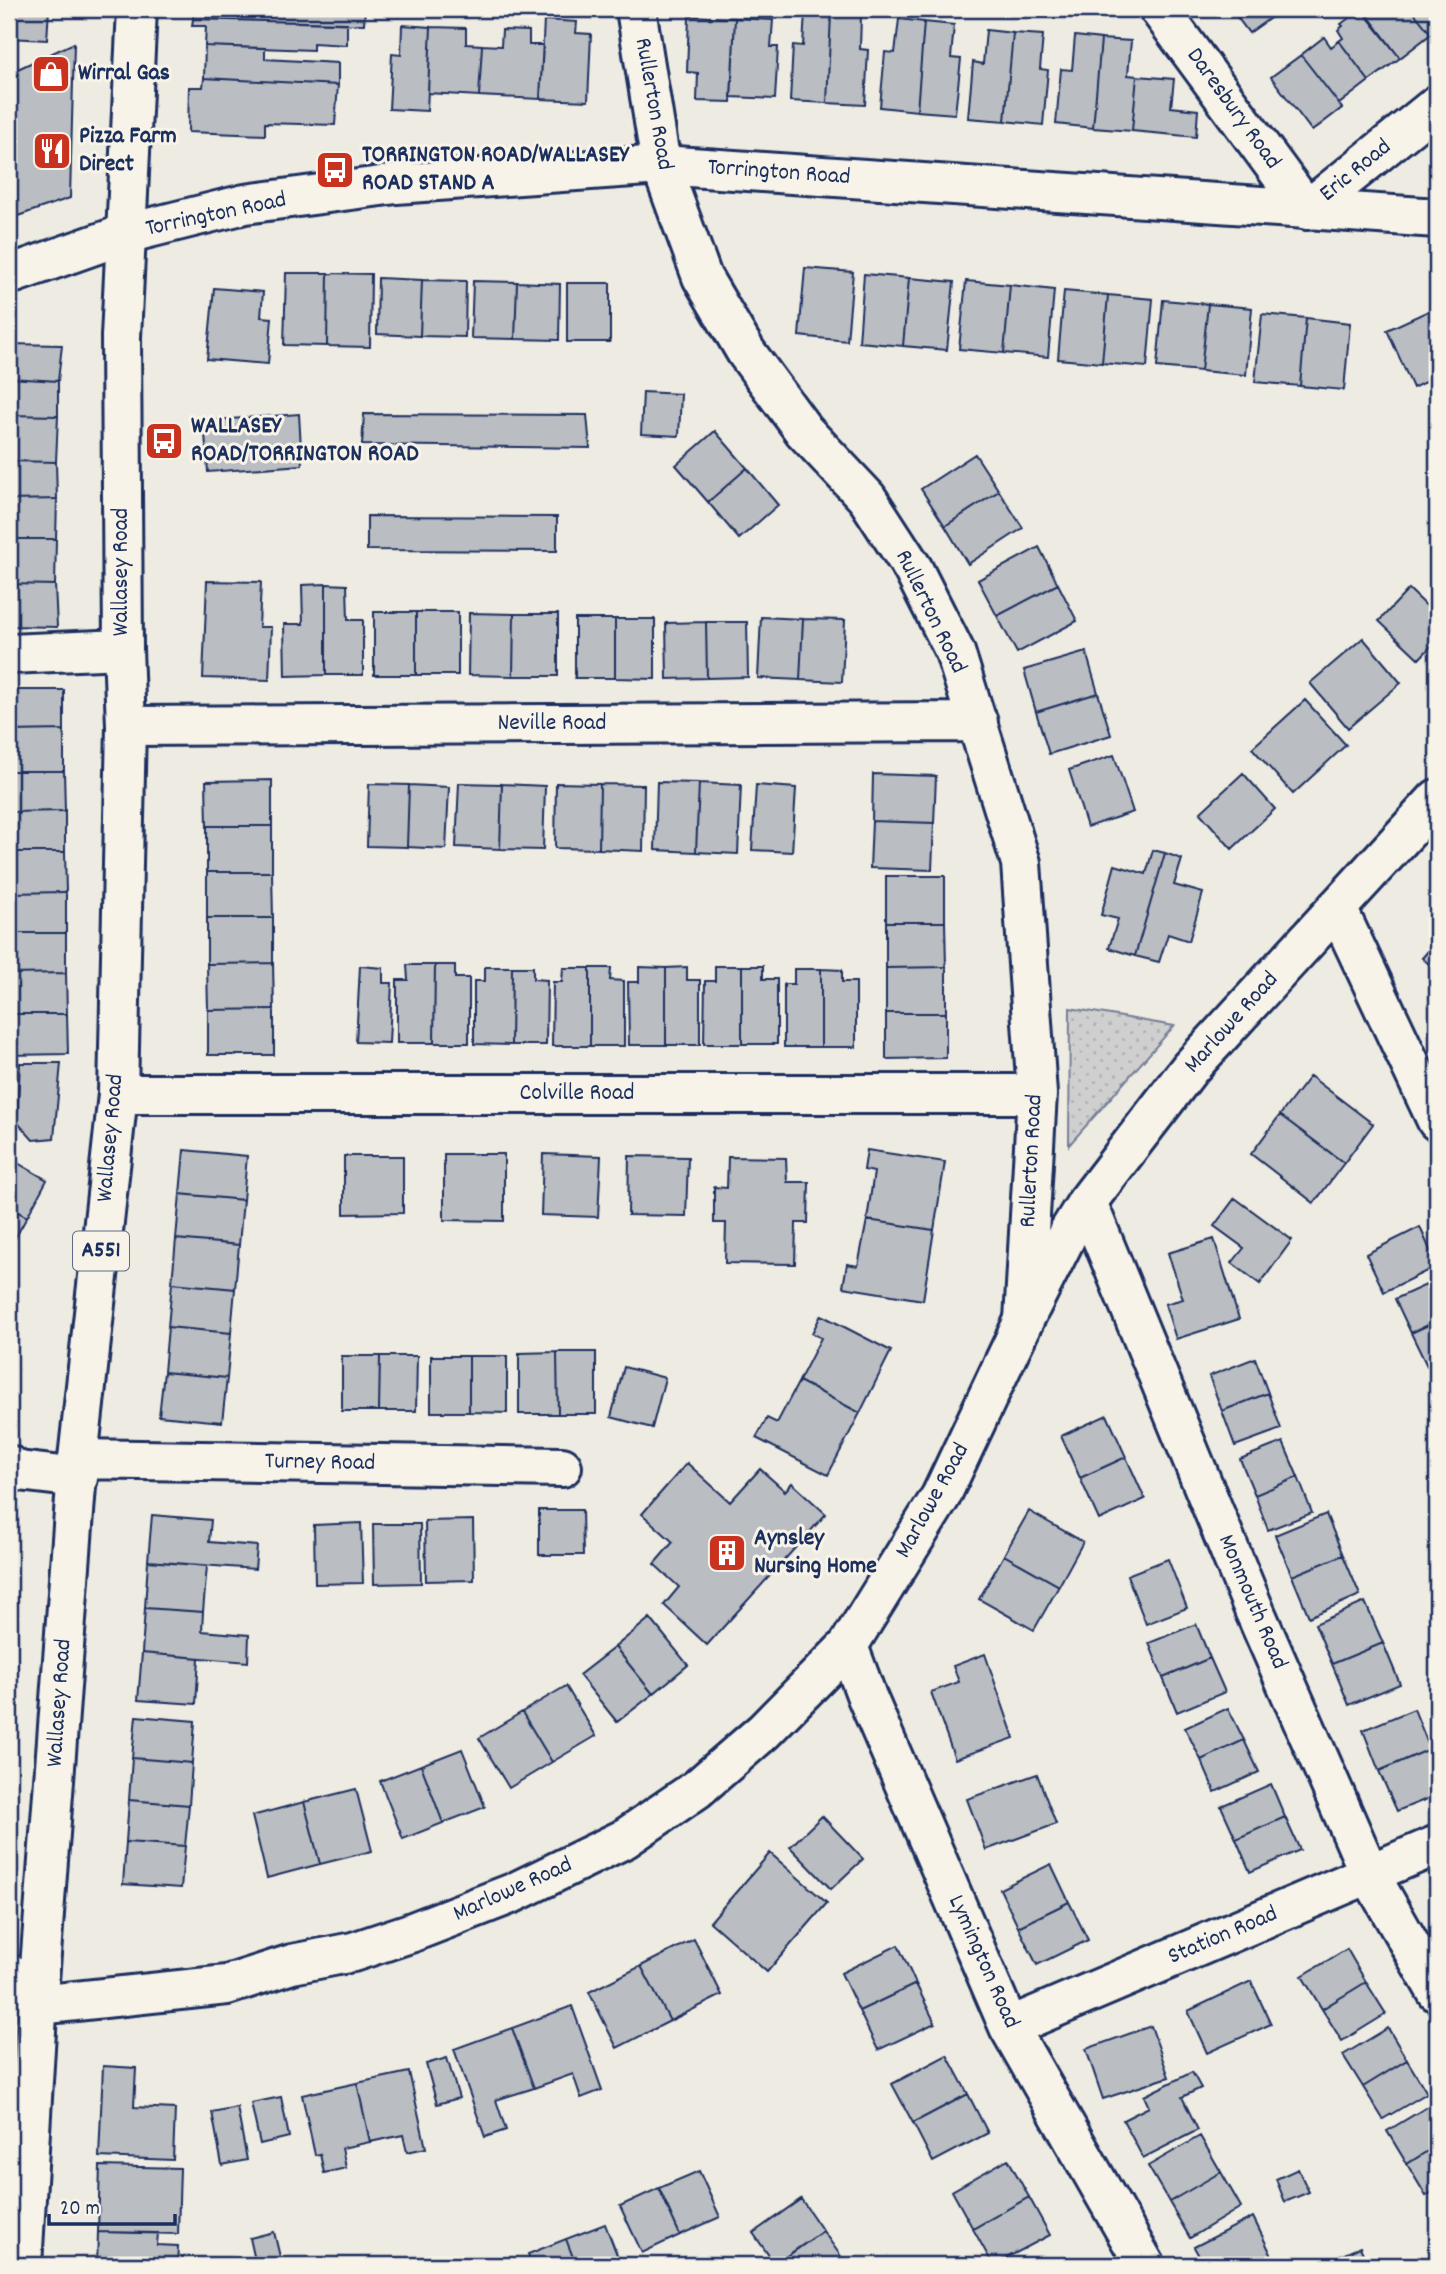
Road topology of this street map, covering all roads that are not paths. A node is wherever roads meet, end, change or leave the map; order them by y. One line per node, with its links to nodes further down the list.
1 (137, 9): 8 (street, Wallasey Road / A551)
2 (636, 9): 5 (street, Rullerton Road)
3 (1159, 9): 6 (street, Daresbury Road)
4 (1437, 105): 6 (street, Eric Road)
5 (661, 165): 6 (street, Torrington Road); 8 (street, Torrington Road); 12 (street, Rullerton Road)
6 (1307, 210): 7 (street, Torrington Road)
7 (1437, 218)
8 (125, 234): 9 (street, Torrington Road); 10 (street, Wallasey Road / A551)
9 (9, 275)
10 (123, 649): 11 (street); 13 (street, Wallasey Road / A551)
11 (9, 654)
12 (978, 722): 13 (street, Neville Road); 17 (street, Rullerton Road)
13 (126, 726): 16 (street, Wallasey Road / A551)
14 (1437, 799): 15 (street, Marlowe Road)
15 (1337, 908): 18 (street); 19 (street, Marlowe Road)
16 (118, 1094): 17 (street, Colville Road); 23 (street, Wallasey Road / A551)
17 (1037, 1094): 20 (street, Rullerton Road)
18 (1437, 1121)
19 (1087, 1202): 20 (street, Marlowe Road); 26 (street, Monmouth Road)
20 (1024, 1320): 24 (street, Marlowe Road)
21 (9, 1465): 23 (street, Turney Road)
22 (562, 1467): 23 (street, Turney Road)
23 (78, 1469): 27 (street, Wallasey Road / A551)
24 (848, 1646): 27 (street, Marlowe Road); 29 (street, Lymington Road)
25 (1437, 1845): 26 (street, Station Road)
26 (1370, 1874): 28 (street, Monmouth Road); 29 (street, Station Road)
27 (29, 1987): 30 (street, Wallasey Road / A551)
28 (1437, 1992)
29 (1009, 2027): 31 (street, Lymington Road)
30 (22, 2265)
31 (1145, 2265)

